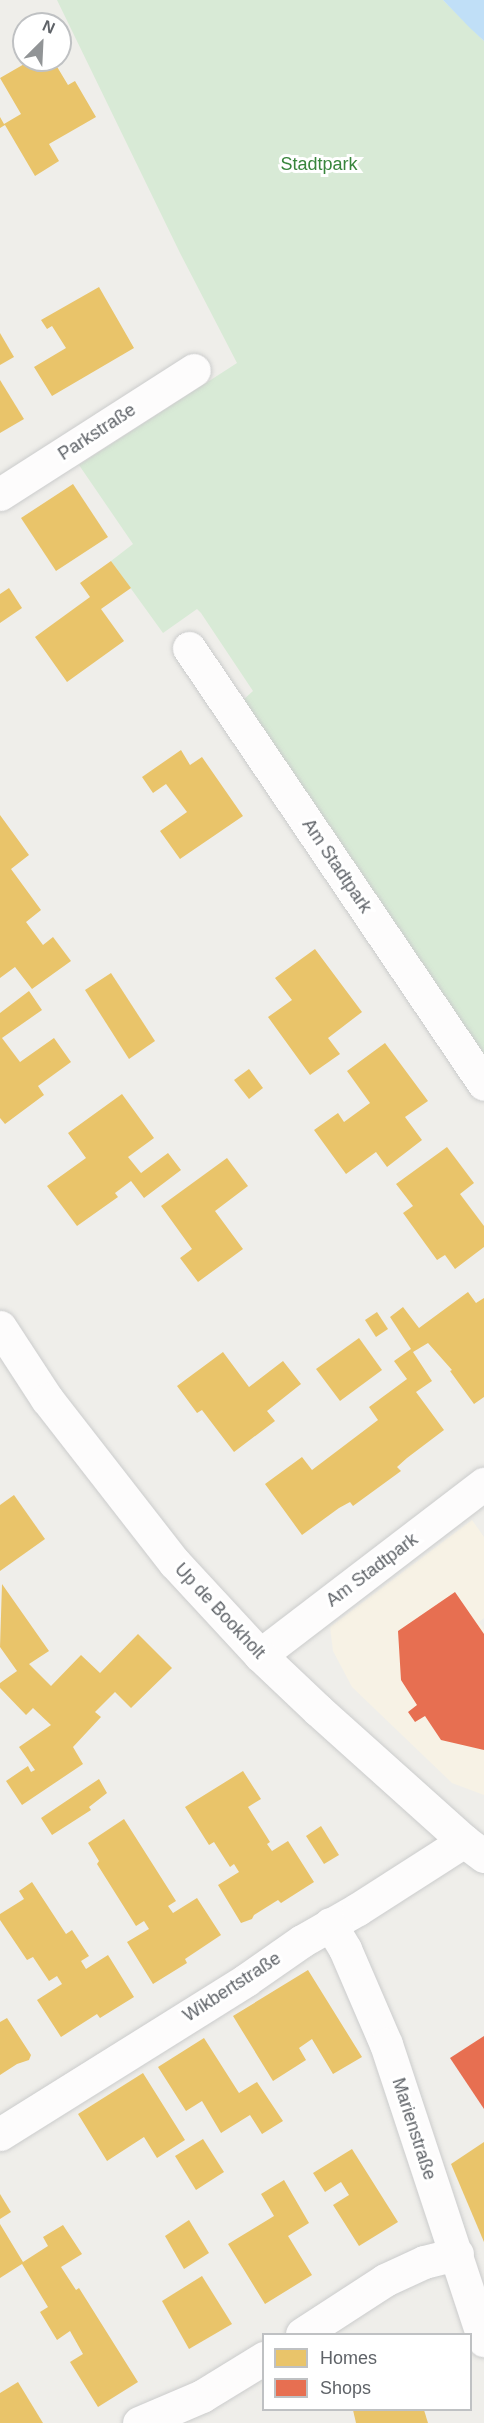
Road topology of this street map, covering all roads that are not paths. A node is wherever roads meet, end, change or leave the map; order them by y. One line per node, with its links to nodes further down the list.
1 (194, 370): 2 (street, Parkstraße)
2 (0, 494)
3 (189, 648): 4 (street, Am Stadtpark)
4 (484, 1084)
5 (0, 1327): 7 (street, Up de Bookholt)
6 (484, 1484): 7 (street, Am Stadtpark)
7 (260, 1655): 8 (street, Up de Bookholt)
8 (474, 1849): 9 (street, Wikbertstraße)
9 (330, 1924): 10 (street, Wikbertstraße); 11 (street, Marienstraße)
10 (0, 2134)
11 (457, 2254): 12 (street); 13 (street, Marienstraße)
12 (304, 2333)
13 (484, 2340)
14 (262, 2359): 15 (street)
15 (140, 2423)

